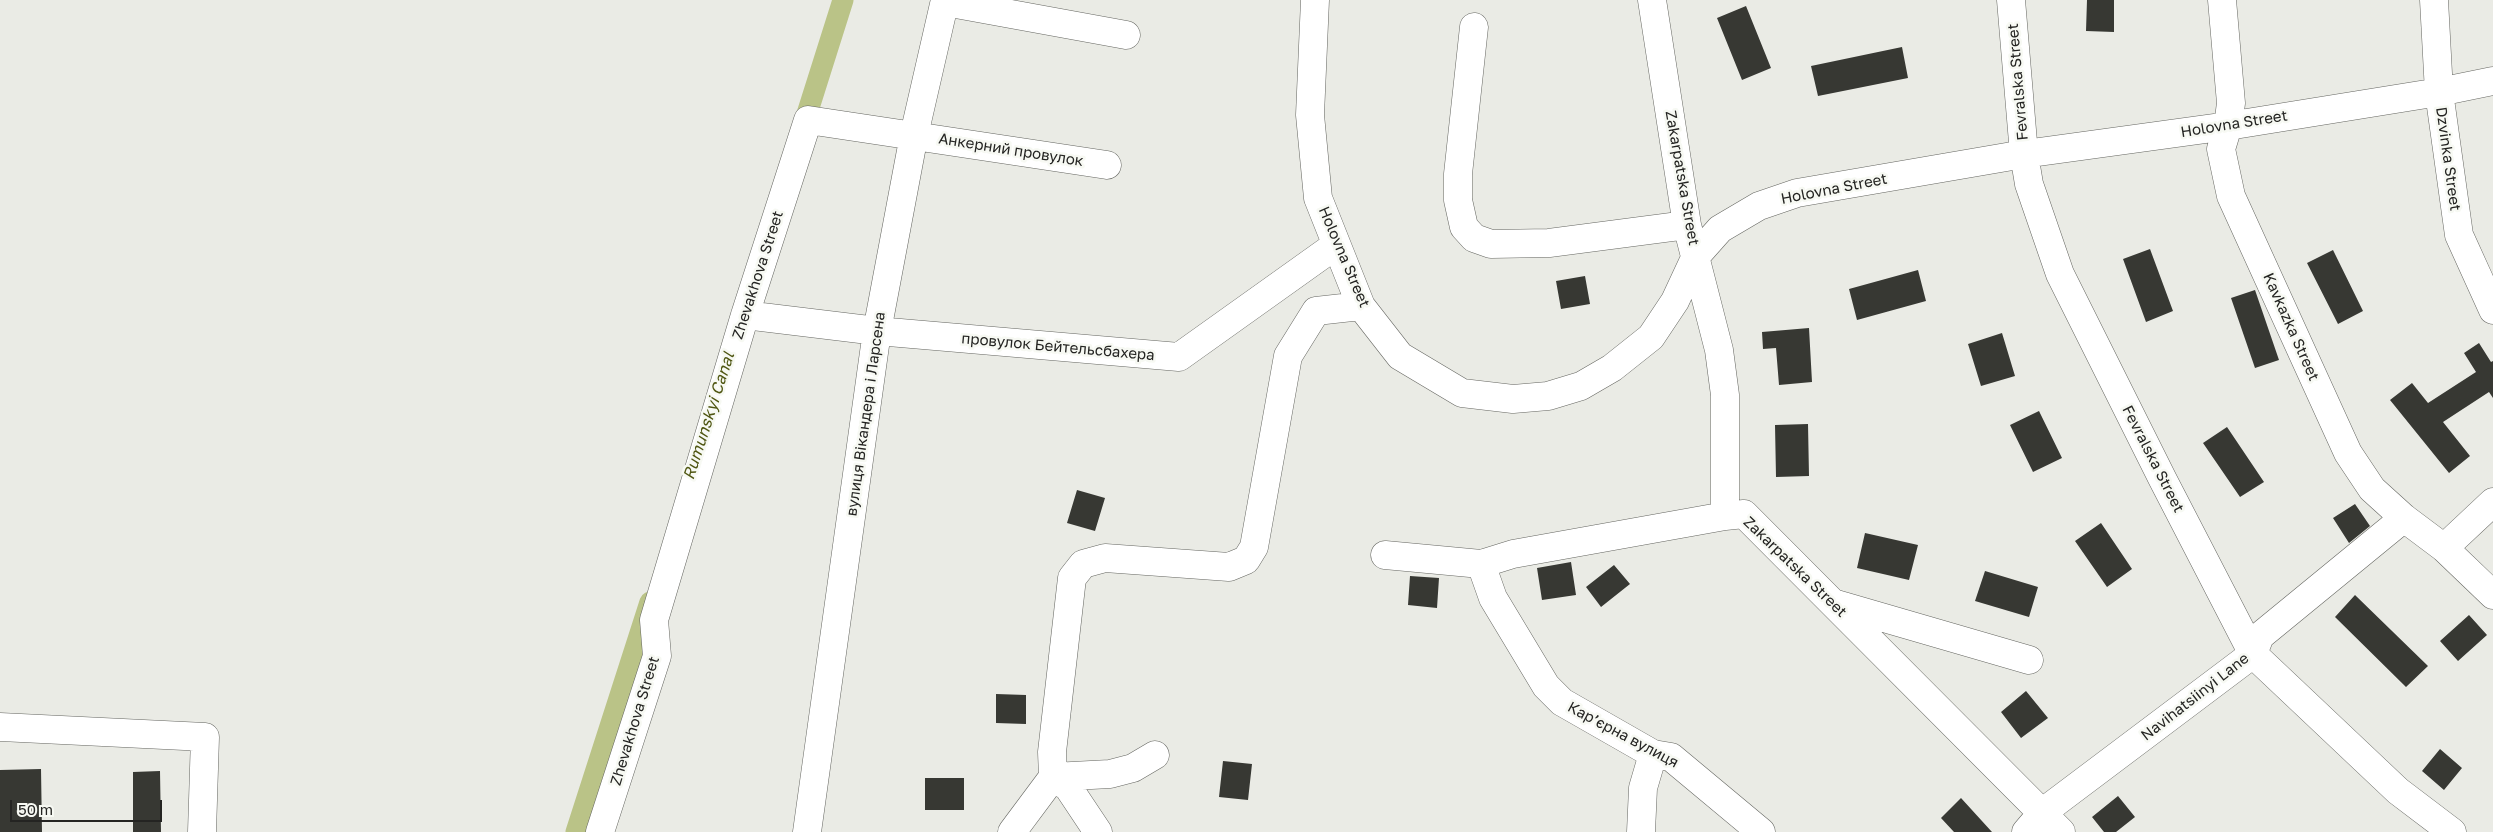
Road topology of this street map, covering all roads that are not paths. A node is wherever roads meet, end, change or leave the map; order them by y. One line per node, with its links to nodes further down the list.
1 (1315, 0): 17 (street, Holovna Street)
2 (1652, 0): 16 (street, Zakarpatska Street)
3 (2010, 0): 14 (street, Fevralska Street)
4 (2222, 0): 12 (street, Kavkazka Street)
5 (2434, 0): 10 (street, Dzvinka Street)
6 (945, 1): 8 (street); 13 (street, вулиця Вікандера і Ларсена)
7 (1474, 27): 16 (street)
8 (1126, 35)
9 (2493, 81): 10 (street, Holovna Street)
10 (2439, 92): 12 (street, Holovna Street); 20 (street, Dzvinka Street)
11 (808, 120): 13 (street, Анкерний провулок); 21 (street, Zhevakhova Street)
12 (2228, 126): 14 (street, Holovna Street); 25 (street, Kavkazka Street)
13 (914, 135): 15 (street, Анкерний провулок); 22 (street, вулиця Вікандера і Ларсена)
14 (2024, 154): 18 (street, Holovna Street); 31 (street, Fevralska Street)
15 (1107, 165)
16 (1687, 224): 18 (street, Zakarpatska Street)
17 (1336, 245): 19 (street, Holovna Street); 22 (street, провулок Бейтельсбахера)
18 (1696, 256): 19 (street, Holovna Street); 24 (street, Zakarpatska Street)
19 (1361, 306): 36 (street)
20 (2493, 310)
21 (745, 315): 22 (street, провулок Бейтельсбахера); 39 (street, Zhevakhova Street)
22 (877, 331): 40 (street, вулиця Вікандера і Ларсена)
23 (2493, 502): 26 (street)
24 (1724, 516): 28 (street); 30 (street, Zakarpatska Street)
25 (2404, 518): 26 (street, Kavkazka Street); 31 (street, Navihatsiinyi Lane)
26 (2444, 548): 29 (street, Kavkazka Street)
27 (1385, 556): 28 (street)
28 (1481, 564): 35 (street, Карʼєрна вулиця)
29 (2493, 595)
30 (1832, 604): 32 (street); 37 (street, Zakarpatska Street)
31 (2253, 654): 37 (street, Navihatsiinyi Lane); 46 (street, Fevralska Street)
32 (2029, 660)
33 (0, 727): 38 (street)
34 (1155, 754): 36 (street)
35 (1653, 754): 43 (street); 44 (street, Карʼєрна вулиця)
36 (1053, 777): 41 (street); 42 (street)
37 (2035, 822): 45 (street, Zakarpatska Street)
38 (202, 832)
39 (600, 832)
40 (807, 832)
41 (1012, 832)
42 (1098, 832)
43 (1640, 832)
44 (1761, 832)
45 (2062, 832)
46 (2452, 832)

